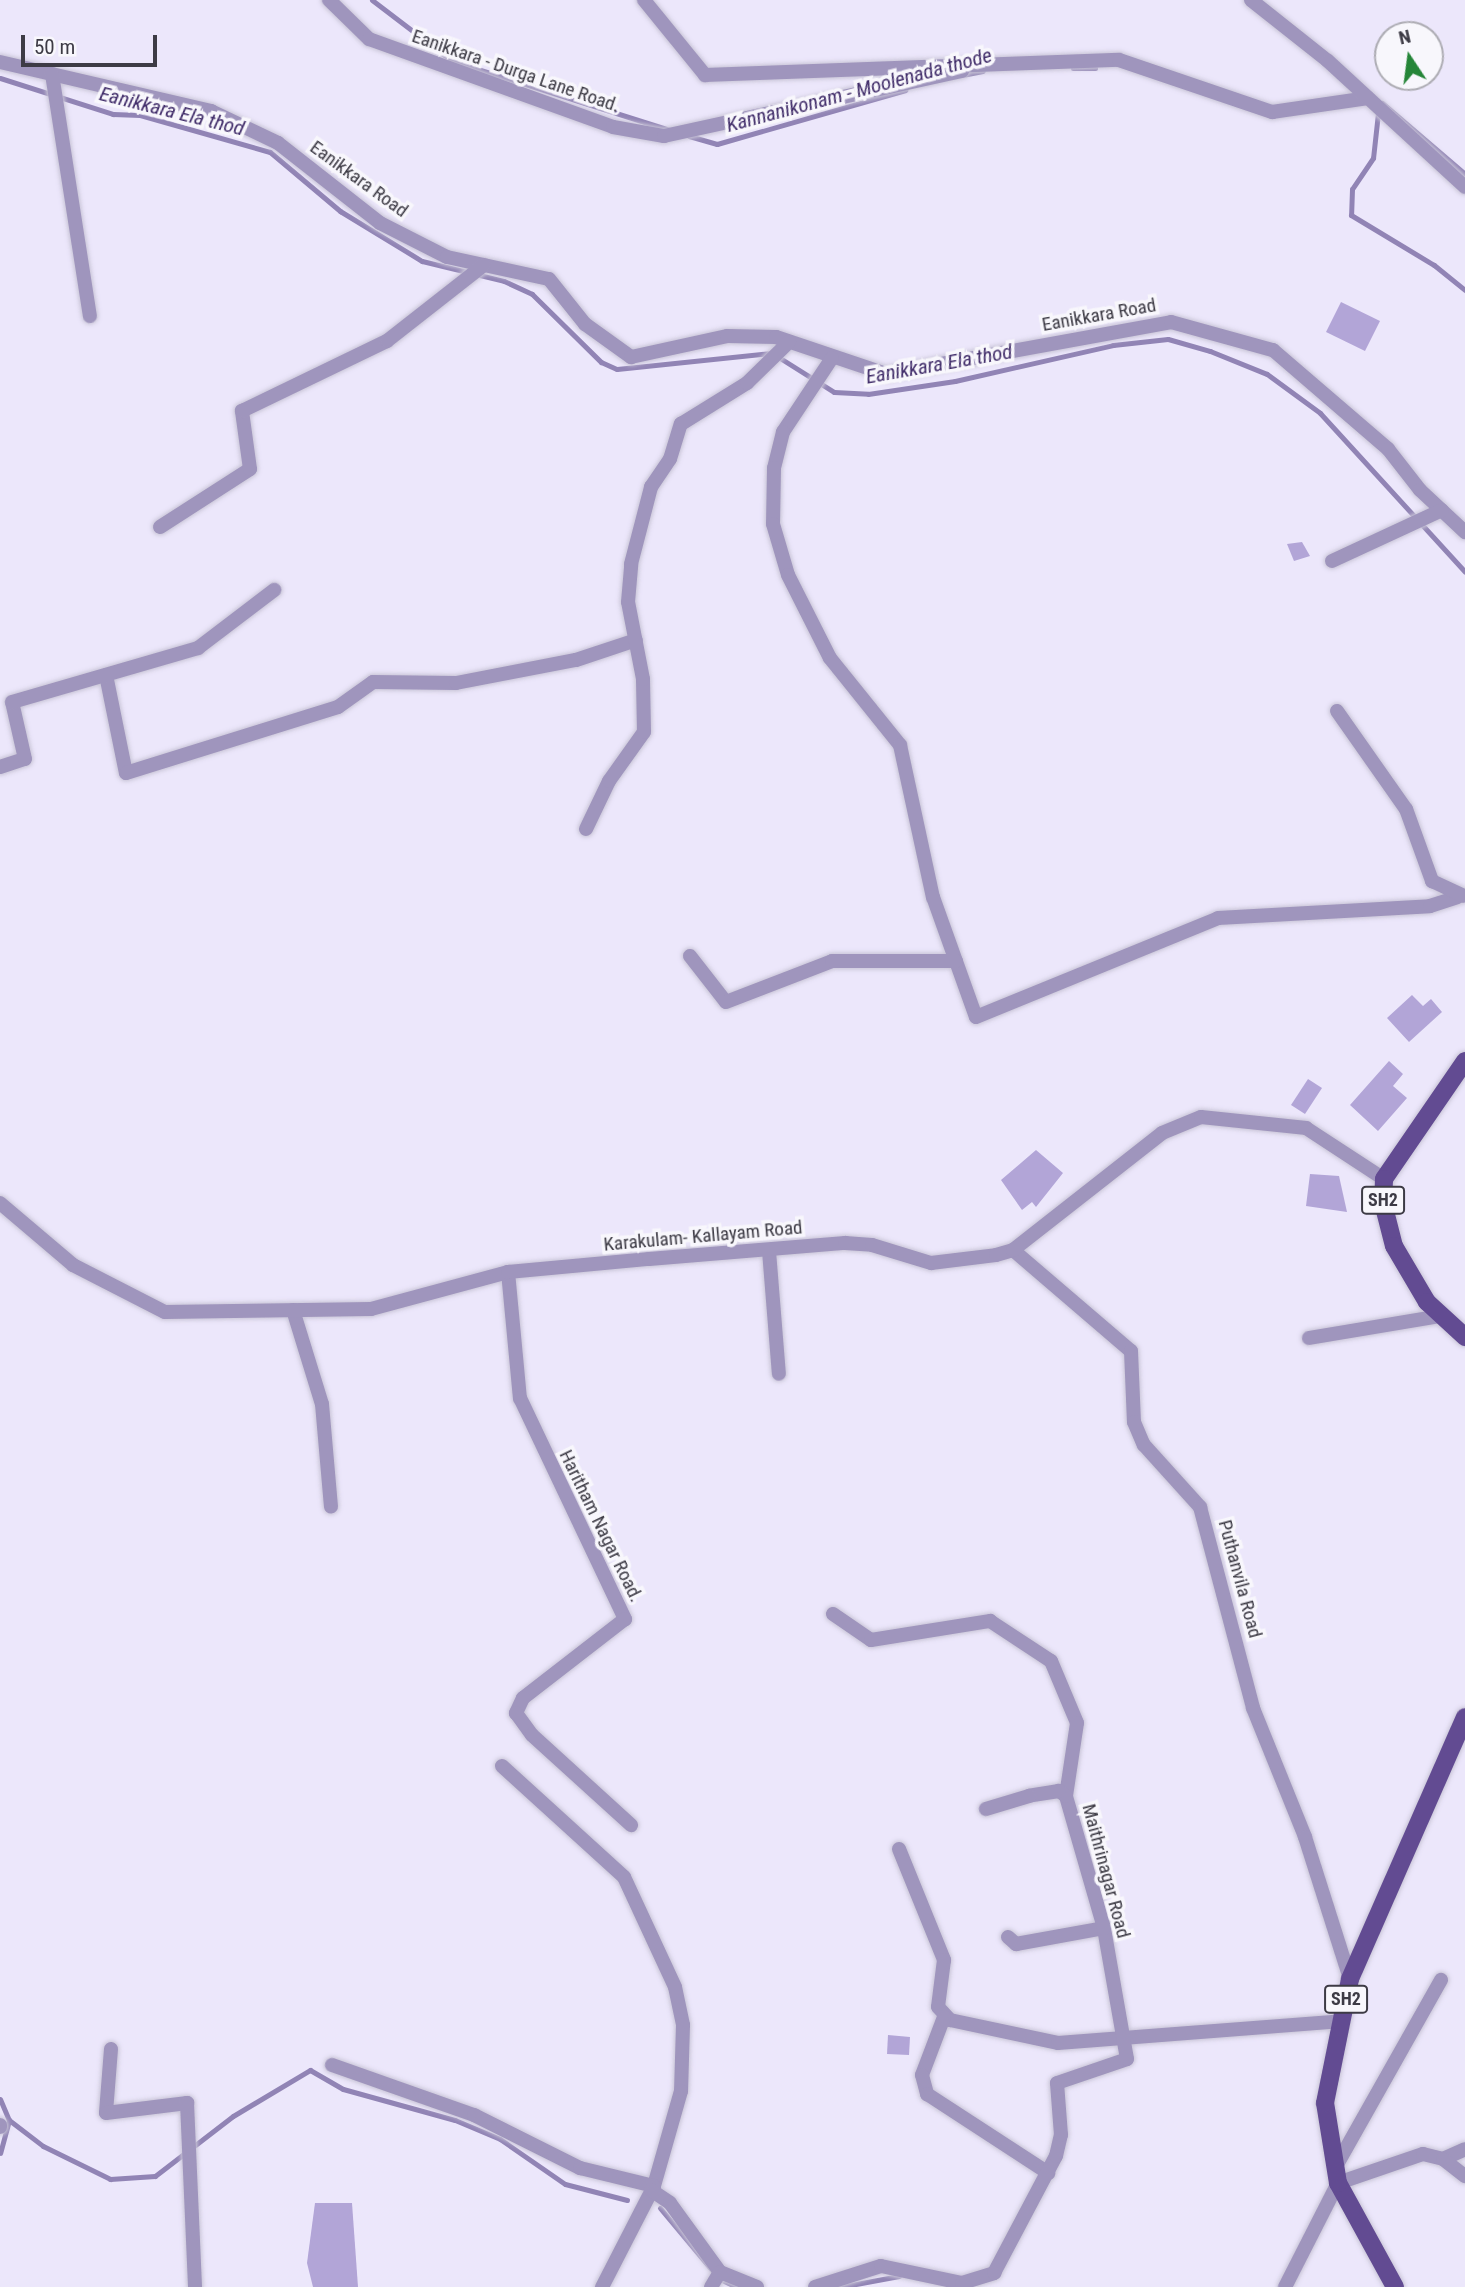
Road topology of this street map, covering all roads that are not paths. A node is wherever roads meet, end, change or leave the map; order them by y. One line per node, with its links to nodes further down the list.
1 (328, 0): 5 (street, Eanikkara - Durga Lane Road.)
2 (644, 0): 5 (street)
3 (1251, 0): 7 (street)
4 (0, 62): 6 (street, Eanikkara Road)
5 (993, 62): 7 (street)
6 (52, 74): 9 (street, Eanikkara Road); 10 (street)
7 (1369, 98): 8 (street)
8 (1465, 187)
9 (484, 265): 11 (street, Eanikkara Road); 14 (street)
10 (90, 316)
11 (789, 342): 12 (street, Eanikkara Road); 18 (street)
12 (832, 358): 13 (street, Eanikkara Road); 25 (street)
13 (1442, 510): 15 (street, Eanikkara Road); 16 (street)
14 (160, 527)
15 (1465, 532)
16 (1332, 561)
17 (274, 590): 19 (street)
18 (636, 640): 19 (street); 22 (street)
19 (106, 675): 21 (street)
20 (1337, 711): 23 (street)
21 (0, 767)
22 (586, 829)
23 (1462, 896): 25 (street)
24 (690, 956): 25 (street)
25 (956, 961)
26 (1465, 1061): 27 (main road, SH2)
27 (1384, 1179): 29 (street, Karakulam- Kallayam Road); 33 (main road, SH2)
28 (0, 1203): 32 (street, Karakulam- Kallayam Road)
29 (1013, 1250): 30 (street, Karakulam- Kallayam Road); 47 (street, Puthanvila Road)
30 (769, 1251): 31 (street, Karakulam- Kallayam Road); 36 (street)
31 (508, 1272): 32 (street, Karakulam- Kallayam Road); 43 (street, Haritham Nagar Road.)
32 (293, 1310): 37 (street)
33 (1440, 1316): 34 (main road, SH2); 35 (street)
34 (1465, 1337)
35 (1309, 1338)
36 (779, 1374)
37 (331, 1507)
38 (833, 1614): 41 (street)
39 (1465, 1717): 47 (main road, SH2)
40 (502, 1766): 59 (street)
41 (1066, 1796): 42 (street, Maithrinagar Road); 45 (street, Maithrinagar Road)
42 (986, 1809)
43 (631, 1825)
44 (899, 1849): 49 (street)
45 (1104, 1928): 46 (street); 51 (street, Maithrinagar Road)
46 (1008, 1937)
47 (1350, 1979): 50 (main road, SH2)
48 (1441, 1980): 57 (street)
49 (944, 2017): 51 (street); 56 (street)
50 (1342, 2021): 51 (street); 57 (main road, SH2)
51 (1125, 2038): 56 (street)
52 (111, 2049): 61 (street)
53 (332, 2065): 59 (street)
54 (1465, 2149): 55 (street)
55 (1443, 2159): 57 (street); 58 (street)
56 (1048, 2173): 65 (street)
57 (1336, 2176): 66 (street); 67 (main road, SH2)
58 (1465, 2176)
59 (652, 2188): 60 (street); 62 (street)
60 (720, 2272): 63 (street); 64 (street)
61 (195, 2287)
62 (602, 2287)
63 (711, 2287)
64 (757, 2287)
65 (815, 2287)
66 (1285, 2287)
67 (1395, 2287)

